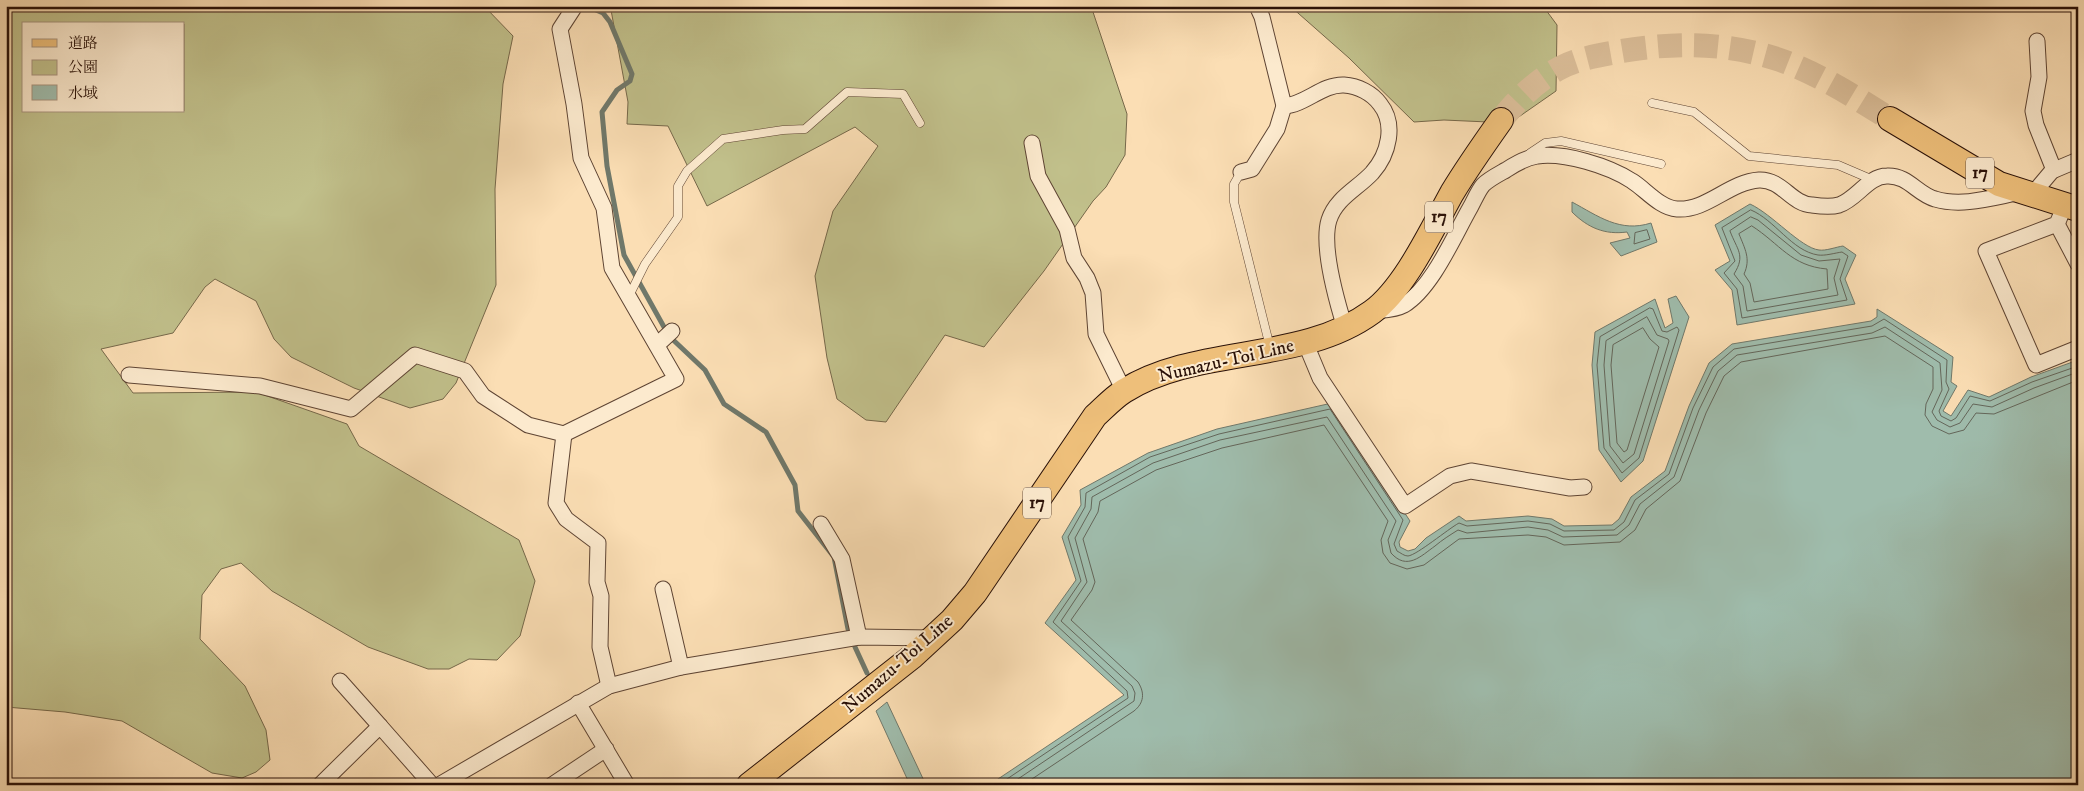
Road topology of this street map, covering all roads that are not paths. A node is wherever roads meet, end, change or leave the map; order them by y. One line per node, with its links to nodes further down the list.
1 (575, 6): 19 (street)
2 (1257, 6): 5 (street)
3 (2037, 41): 13 (street)
4 (1652, 102): 15 (lane)
5 (1284, 106): 14 (street); 21 (street)
6 (1890, 119): 16 (main road, 17)
7 (1501, 120): 20 (main road, Numazu-Toi Line / 17)
8 (920, 123): 19 (lane)
9 (1032, 143): 28 (street)
10 (2078, 160): 13 (street)
11 (1518, 162): 12 (lane); 15 (street); 20 (street)
12 (1661, 164)
13 (2054, 170): 16 (street)
14 (1241, 172): 26 (lane)
15 (1874, 180): 16 (street)
16 (2026, 194): 17 (main road, 17)
17 (2066, 213): 18 (street); 25 (street)
18 (2078, 264)
19 (630, 294): 24 (street)
20 (1373, 312): 21 (main road, Numazu-Toi Line / 17)
21 (1345, 328): 23 (main road, Numazu-Toi Line / 17)
22 (672, 330): 24 (street)
23 (1305, 342): 26 (main road, Numazu-Toi Line / 17); 30 (street)
24 (658, 344): 29 (street)
25 (2078, 348)
26 (1270, 349): 28 (main road, Numazu-Toi Line / 17)
27 (129, 375): 29 (street)
28 (1124, 391): 34 (main road, Numazu-Toi Line / 17)
29 (564, 434): 37 (street)
30 (1584, 487)
31 (821, 524): 33 (street)
32 (663, 588): 35 (street)
33 (859, 637): 34 (street); 35 (street)
34 (934, 638): 46 (main road, Numazu-Toi Line / 17)
35 (681, 667): 37 (street)
36 (340, 681): 39 (street)
37 (609, 686): 38 (street)
38 (578, 703): 40 (street); 43 (street)
39 (380, 726): 41 (street); 42 (street)
40 (606, 750): 44 (street); 45 (street)
41 (320, 785)
42 (432, 785)
43 (439, 785)
44 (552, 785)
45 (627, 785)
46 (749, 785)

